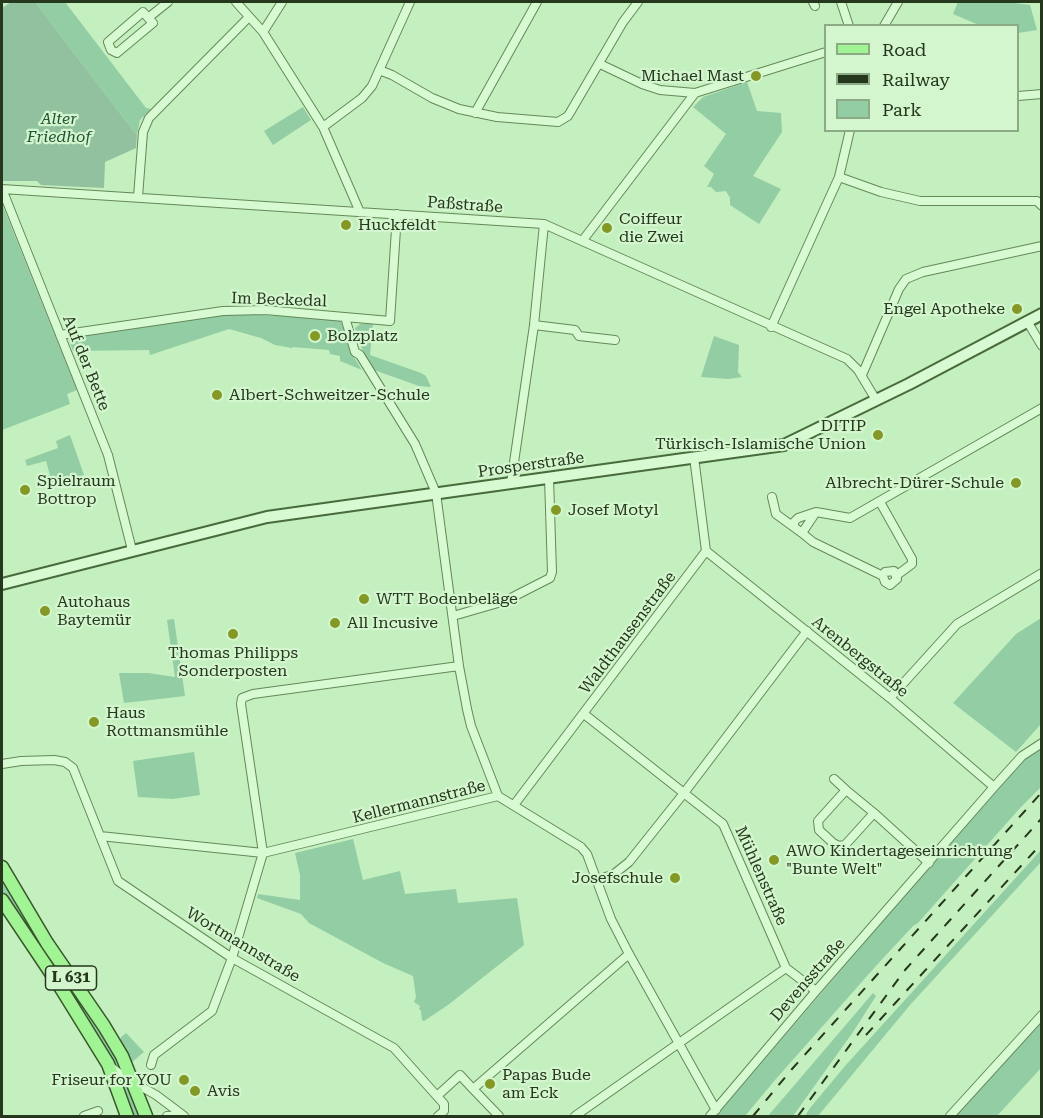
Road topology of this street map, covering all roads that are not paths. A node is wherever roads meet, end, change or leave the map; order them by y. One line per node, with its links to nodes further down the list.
1 (168, 2): 10 (street)
2 (236, 2): 9 (street)
3 (282, 2): 13 (street)
4 (410, 2): 16 (street)
5 (537, 2): 20 (street)
6 (638, 2): 15 (street)
7 (842, 2): 11 (street)
8 (898, 2): 12 (street)
9 (249, 17): 13 (street); 25 (street)
10 (148, 18): 10 (street)
11 (848, 24)
12 (886, 24)
13 (263, 32): 21 (street)
14 (824, 52): 17 (street)
15 (600, 64): 17 (street); 20 (street)
16 (379, 70): 20 (street); 21 (street)
17 (694, 93): 30 (street)
18 (1041, 94): 19 (street)
19 (1019, 96)
20 (475, 113)
21 (323, 127): 27 (street)
22 (850, 132): 23 (street)
23 (839, 177): 26 (street); 36 (street)
24 (2, 189): 25 (street, Paßstraße); 37 (street, Auf der Bette)
25 (138, 198): 27 (street, Paßstraße)
26 (1041, 206)
27 (359, 210): 28 (street, Paßstraße)
28 (397, 214): 29 (street, Paßstraße); 33 (street, Im Beckedal)
29 (544, 224): 30 (street, Paßstraße); 35 (street)
30 (583, 240): 36 (street, Paßstraße)
31 (1041, 246): 40 (street)
32 (1041, 314): 34 (main road, Prosperstraße)
33 (345, 317): 37 (street, Im Beckedal); 46 (street)
34 (1027, 321): 39 (street); 41 (main road, Prosperstraße)
35 (534, 325): 38 (street); 45 (street)
36 (771, 327): 40 (street, Paßstraße)
37 (60, 335): 52 (street, Auf der Bette)
38 (615, 340)
39 (1041, 346)
40 (862, 375): 41 (street, Paßstraße)
41 (876, 400): 43 (main road, Prosperstraße)
42 (1041, 408): 48 (street)
43 (694, 458): 44 (main road, Prosperstraße); 53 (street)
44 (549, 478): 45 (main road, Prosperstraße); 56 (street)
45 (511, 483): 46 (main road, Prosperstraße)
46 (436, 493): 52 (main road, Prosperstraße); 56 (street)
47 (772, 497): 50 (street)
48 (880, 502): 49 (street); 51 (street)
49 (816, 512): 50 (street); 51 (street)
50 (794, 527): 51 (street)
51 (802, 533)
52 (132, 550): 55 (main road, Prosperstraße)
53 (706, 550): 57 (street, Arenbergstraße); 60 (street, Waldthausenstraße)
54 (1041, 573): 59 (street)
55 (2, 584)
56 (453, 616): 58 (street)
57 (807, 631): 59 (street, Arenbergstraße); 66 (street)
58 (459, 666): 67 (street); 71 (street)
59 (890, 698): 64 (street, Arenbergstraße)
60 (584, 714): 66 (street, Mühlenstraße); 68 (street, Waldthausenstraße)
61 (1041, 742): 64 (street, Devensstraße)
62 (2, 764): 70 (street, Wortmannstraße)
63 (834, 779): 65 (street)
64 (994, 787): 72 (street, Devensstraße)
65 (846, 790): 69 (street); 69 (street)
66 (684, 793): 74 (street); 78 (street, Mühlenstraße)
67 (498, 796): 68 (street, Kellermannstraße); 71 (street, Kellermannstraße)
68 (514, 805): 74 (street, Kellermannstraße)
69 (873, 813): 72 (street)
70 (100, 836): 71 (street, Kellermannstraße); 77 (street, Wortmannstraße)
71 (263, 853): 77 (street)
72 (929, 863): 79 (street, Devensstraße)
73 (2, 867): 84 (main road, L 631)
74 (598, 880): 76 (street, Kellermannstraße)
75 (2, 900): 82 (main road, L 631)
76 (628, 954): 81 (street, Kellermannstraße); 85 (street)
77 (232, 958): 83 (street); 86 (street, Wortmannstraße)
78 (786, 968): 79 (street, Mühlenstraße); 81 (street)
79 (816, 991): 87 (street, Devensstraße)
80 (1041, 1015): 98 (street)
81 (678, 1044): 87 (street, Kellermannstraße); 96 (street)
82 (108, 1064): 84 (street); 89 (main road, L 631)
83 (151, 1065)
84 (133, 1081): 91 (main road, L 631); 93 (street)
85 (473, 1089): 86 (street); 95 (street)
86 (437, 1096): 94 (street, Wortmannstraße)
87 (716, 1110): 97 (street, Devensstraße)
88 (98, 1111): 90 (street)
89 (126, 1111)
90 (84, 1116)
91 (147, 1116)
92 (167, 1116): 93 (street)
93 (183, 1116)
94 (438, 1116)
95 (499, 1116)
96 (575, 1116)
97 (710, 1116)
98 (950, 1116)

